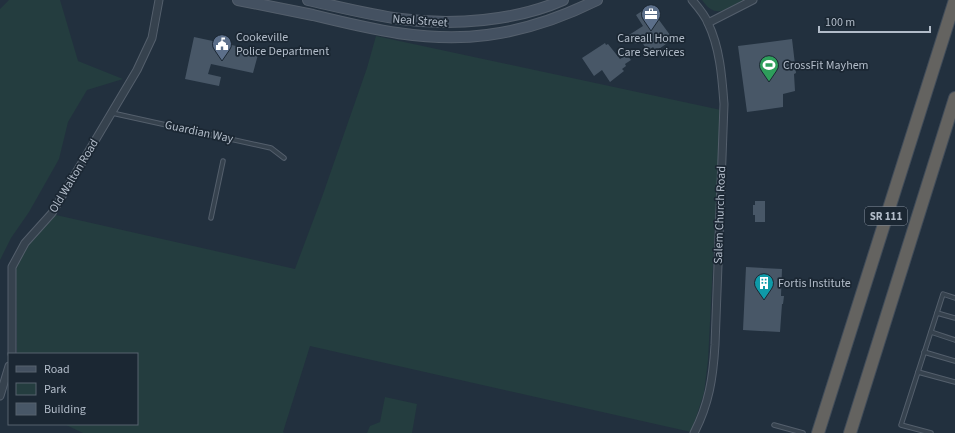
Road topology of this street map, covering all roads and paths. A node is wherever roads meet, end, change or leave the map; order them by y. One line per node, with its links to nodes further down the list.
1 (159, 0): 13 (street, Old Walton Road)
2 (238, 0): 11 (main road, Neal Street)
3 (308, 0): 9 (main road, Neal Street)
4 (563, 0): 9 (main road, Neal Street)
5 (597, 0): 11 (main road, Neal Street)
6 (692, 0): 10 (street, Salem Church Road)
7 (753, 0): 10 (street)
8 (955, 0): 32 (highway, SR 111)
9 (515, 15): 11 (main road)
10 (708, 23): 30 (street, Salem Church Road)
11 (517, 30)
12 (955, 98): 33 (highway, SR 111)
13 (112, 113): 14 (lane, Guardian Way); 23 (street, Old Walton Road)
14 (284, 158)
15 (222, 161): 16 (lane)
16 (211, 218)
17 (955, 298): 18 (lane)
18 (937, 313): 19 (lane); 20 (lane)
19 (955, 318)
20 (930, 332): 21 (lane); 22 (lane)
21 (955, 340)
22 (924, 352): 24 (lane); 26 (lane)
23 (12, 353)
24 (955, 361)
25 (8, 369): 28 (street)
26 (918, 372): 27 (lane); 34 (lane)
27 (955, 382)
28 (0, 396)
29 (774, 425): 31 (lane)
30 (694, 433)
31 (803, 433)
32 (818, 433)
33 (850, 433)
34 (931, 433)

